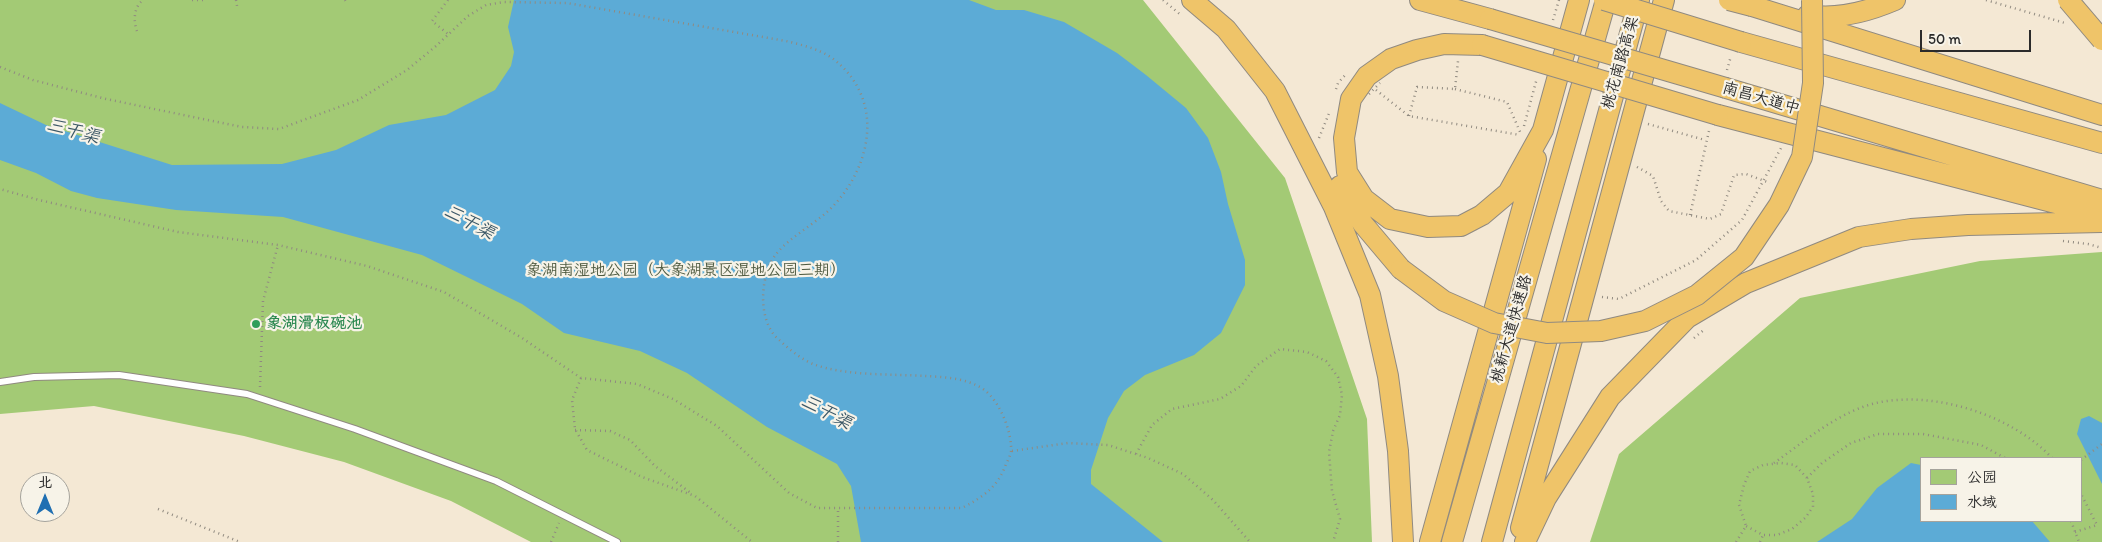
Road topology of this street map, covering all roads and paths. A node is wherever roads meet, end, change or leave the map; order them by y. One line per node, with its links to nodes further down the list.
1 (143, 0): 26 (path)
2 (192, 0): 3 (path)
3 (205, 0)
4 (236, 0): 21 (path)
5 (345, 0): 20 (path)
6 (448, 0): 27 (path)
7 (1162, 0): 23 (path)
8 (1192, 0): 35 (highway)
9 (1420, 0): 50 (highway, 南昌大道中, bridge)
10 (1559, 0): 25 (path)
11 (1579, 0): 40 (highway)
12 (1605, 0): 39 (highway, 桃花南路高架); 44 (highway, bridge)
13 (1639, 0): 90 (highway, 桃花南路高架)
14 (1729, 0): 22 (highway, bridge)
15 (1812, 0): 35 (highway, bridge)
16 (1895, 0): 22 (highway)
17 (1986, 0): 24 (path)
18 (2068, 0): 28 (highway, bridge)
19 (1664, 2): 91 (highway)
20 (348, 4)
21 (237, 6)
22 (1752, 6): 37 (highway)
23 (1186, 20)
24 (2066, 23)
25 (1551, 27)
26 (137, 30)
27 (448, 34): 30 (path); 64 (path)
28 (2102, 40)
29 (1458, 55): 34 (path)
30 (0, 67)
31 (1539, 72): 42 (path)
32 (1380, 83): 36 (path, bridge)
33 (1372, 86): 38 (path)
34 (1455, 89): 38 (path); 42 (path)
35 (1275, 91): 87 (highway)
36 (1365, 99)
37 (2102, 114)
38 (1409, 116): 42 (path)
39 (1573, 116): 89 (highway, 桃新大道快速路)
40 (1543, 130): 51 (highway, bridge); 88 (highway)
41 (1644, 132): 43 (path)
42 (1522, 136)
43 (1706, 140)
44 (2102, 143)
45 (1783, 144): 47 (path)
46 (1632, 175): 47 (path)
47 (1764, 180): 48 (path); 56 (path)
48 (1771, 183)
49 (0, 188): 54 (path)
50 (2102, 200)
51 (2102, 215)
52 (2102, 222): 92 (highway)
53 (2062, 241): 55 (path)
54 (278, 245): 59 (path); 61 (path)
55 (2102, 248)
56 (1598, 296)
57 (1711, 325): 58 (path)
58 (1688, 342)
59 (581, 378): 62 (path); 74 (path)
60 (0, 382): 61 (lane)
61 (260, 398): 75 (lane)
62 (575, 430): 71 (path); 71 (path)
63 (2102, 444): 68 (path)
64 (1012, 451): 65 (path); 74 (path)
65 (1136, 454): 85 (path); 86 (path)
66 (2003, 457): 70 (path)
67 (2051, 457): 69 (path)
68 (2082, 459)
69 (1774, 463): 70 (path); 77 (path)
70 (1807, 478): 79 (path)
71 (695, 496): 83 (path)
72 (2082, 496): 78 (path)
73 (158, 508): 80 (path)
74 (838, 509): 84 (path)
75 (562, 515): 81 (path); 82 (lane)
76 (2071, 522): 78 (path)
77 (1746, 526): 79 (path); 93 (path)
78 (2075, 532): 95 (path)
79 (1763, 535): 94 (path)
80 (240, 542)
81 (551, 542)
82 (617, 542)
83 (752, 542)
84 (838, 542)
85 (1250, 542)
86 (1333, 542)
87 (1403, 542)
88 (1430, 542)
89 (1452, 542)
90 (1492, 542)
91 (1517, 542)
92 (1525, 542)
93 (1736, 542)
94 (1760, 542)
95 (2079, 542)

